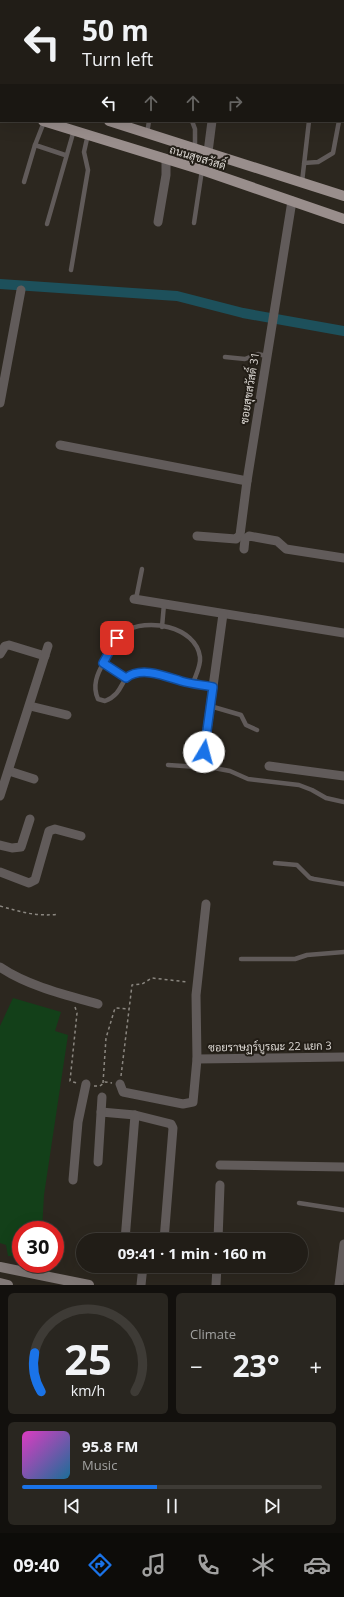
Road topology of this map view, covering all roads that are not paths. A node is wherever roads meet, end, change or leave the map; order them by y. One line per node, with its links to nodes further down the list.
1 (43, 122): 13 (lane)
2 (46, 122): 10 (main road, ถนนสุขสวัสดิ์)
3 (115, 122): 9 (main road, ถนนสุขสวัสดิ์)
4 (149, 122): 12 (lane)
5 (192, 122): 14 (lane)
6 (212, 122): 15 (street)
7 (309, 122): 18 (lane)
8 (339, 122): 18 (lane)
9 (133, 125): 12 (main road, ถนนสุขสวัสดิ์)
10 (74, 130): 11 (main road, ถนนสุขสวัสดิ์); 16 (lane)
11 (88, 134): 17 (main road, ถนนสุขสวัสดิ์); 28 (lane)
12 (147, 134): 14 (main road, ถนนสุขสวัสดิ์)
13 (35, 145): 16 (lane); 20 (lane)
14 (195, 148): 15 (main road, ถนนสุขสวัสดิ์)
15 (208, 152): 21 (main road, ถนนสุขสวัสดิ์)
16 (65, 155): 27 (lane)
17 (166, 160): 19 (main road, ถนนสุขสวัสดิ์); 25 (street)
18 (304, 163): 21 (lane)
19 (202, 170): 23 (main road, ถนนสุขสวัสดิ์); 26 (lane)
20 (24, 182)
21 (301, 184): 22 (main road, ถนนสุขสวัสดิ์)
22 (344, 196)
23 (292, 201): 24 (main road, ถนนสุขสวัสดิ์); 30 (street, ซอยสุขสวัสดิ์ 31)
24 (344, 219)
25 (158, 222)
26 (194, 223)
27 (47, 224)
28 (71, 270)
29 (21, 290): 32 (street)
30 (266, 356): 31 (lane); 34 (street, ซอยสุขสวัสดิ์ 31)
31 (225, 357)
32 (0, 403)
33 (60, 445): 34 (street)
34 (247, 481): 35 (street, ซอยสุขสวัสดิ์ 31)
35 (197, 536)
36 (244, 549): 37 (street)
37 (344, 558)
38 (142, 570): 39 (lane)
39 (135, 599): 40 (street)
40 (164, 604): 41 (street); 42 (lane)
41 (223, 614): 43 (street); 50 (street)
42 (162, 627): 47 (lane); 49 (lane)
43 (344, 633)
44 (48, 646): 46 (street)
45 (0, 654): 46 (street)
46 (45, 656): 51 (street)
47 (103, 663): 48 (lane); 48 (lane)
48 (126, 678): 49 (lane)
49 (193, 683): 50 (lane)
50 (213, 687): 52 (street)
51 (30, 706): 53 (street); 58 (street)
52 (210, 706): 54 (lane); 55 (street)
53 (67, 715)
54 (257, 730)
55 (204, 752)
56 (168, 766): 63 (lane)
57 (269, 766): 59 (street)
58 (9, 771): 60 (street); 61 (street)
59 (344, 776)
60 (34, 779)
61 (2, 784): 62 (street)
62 (0, 796)
63 (344, 802)
64 (30, 819): 66 (street)
65 (81, 836): 68 (street)
66 (0, 845)
67 (275, 863): 69 (lane)
68 (0, 872)
69 (344, 884)
70 (206, 904): 76 (street)
71 (344, 952): 72 (lane)
72 (241, 959)
73 (0, 967): 74 (street)
74 (98, 1004)
75 (344, 1057): 76 (street, ซอยราษฏร์บูรณะ 22 แยก 3)
76 (197, 1059): 78 (street)
77 (86, 1084): 85 (street)
78 (120, 1084)
79 (102, 1097): 80 (street)
80 (101, 1112): 81 (street); 82 (street)
81 (135, 1115): 89 (street); 90 (street)
82 (98, 1162)
83 (220, 1165): 84 (street)
84 (344, 1167)
85 (73, 1180)
86 (220, 1185): 91 (street)
87 (299, 1203): 88 (lane)
88 (344, 1210)
89 (126, 1233)
90 (165, 1233)
91 (218, 1233)
92 (344, 1244): 101 (street)
93 (0, 1267): 98 (main road)
94 (142, 1273): 99 (street)
95 (217, 1273): 100 (street)
96 (0, 1283): 97 (main road)
97 (8, 1285)
98 (89, 1285)
99 (141, 1285)
100 (216, 1285)
101 (339, 1285)

